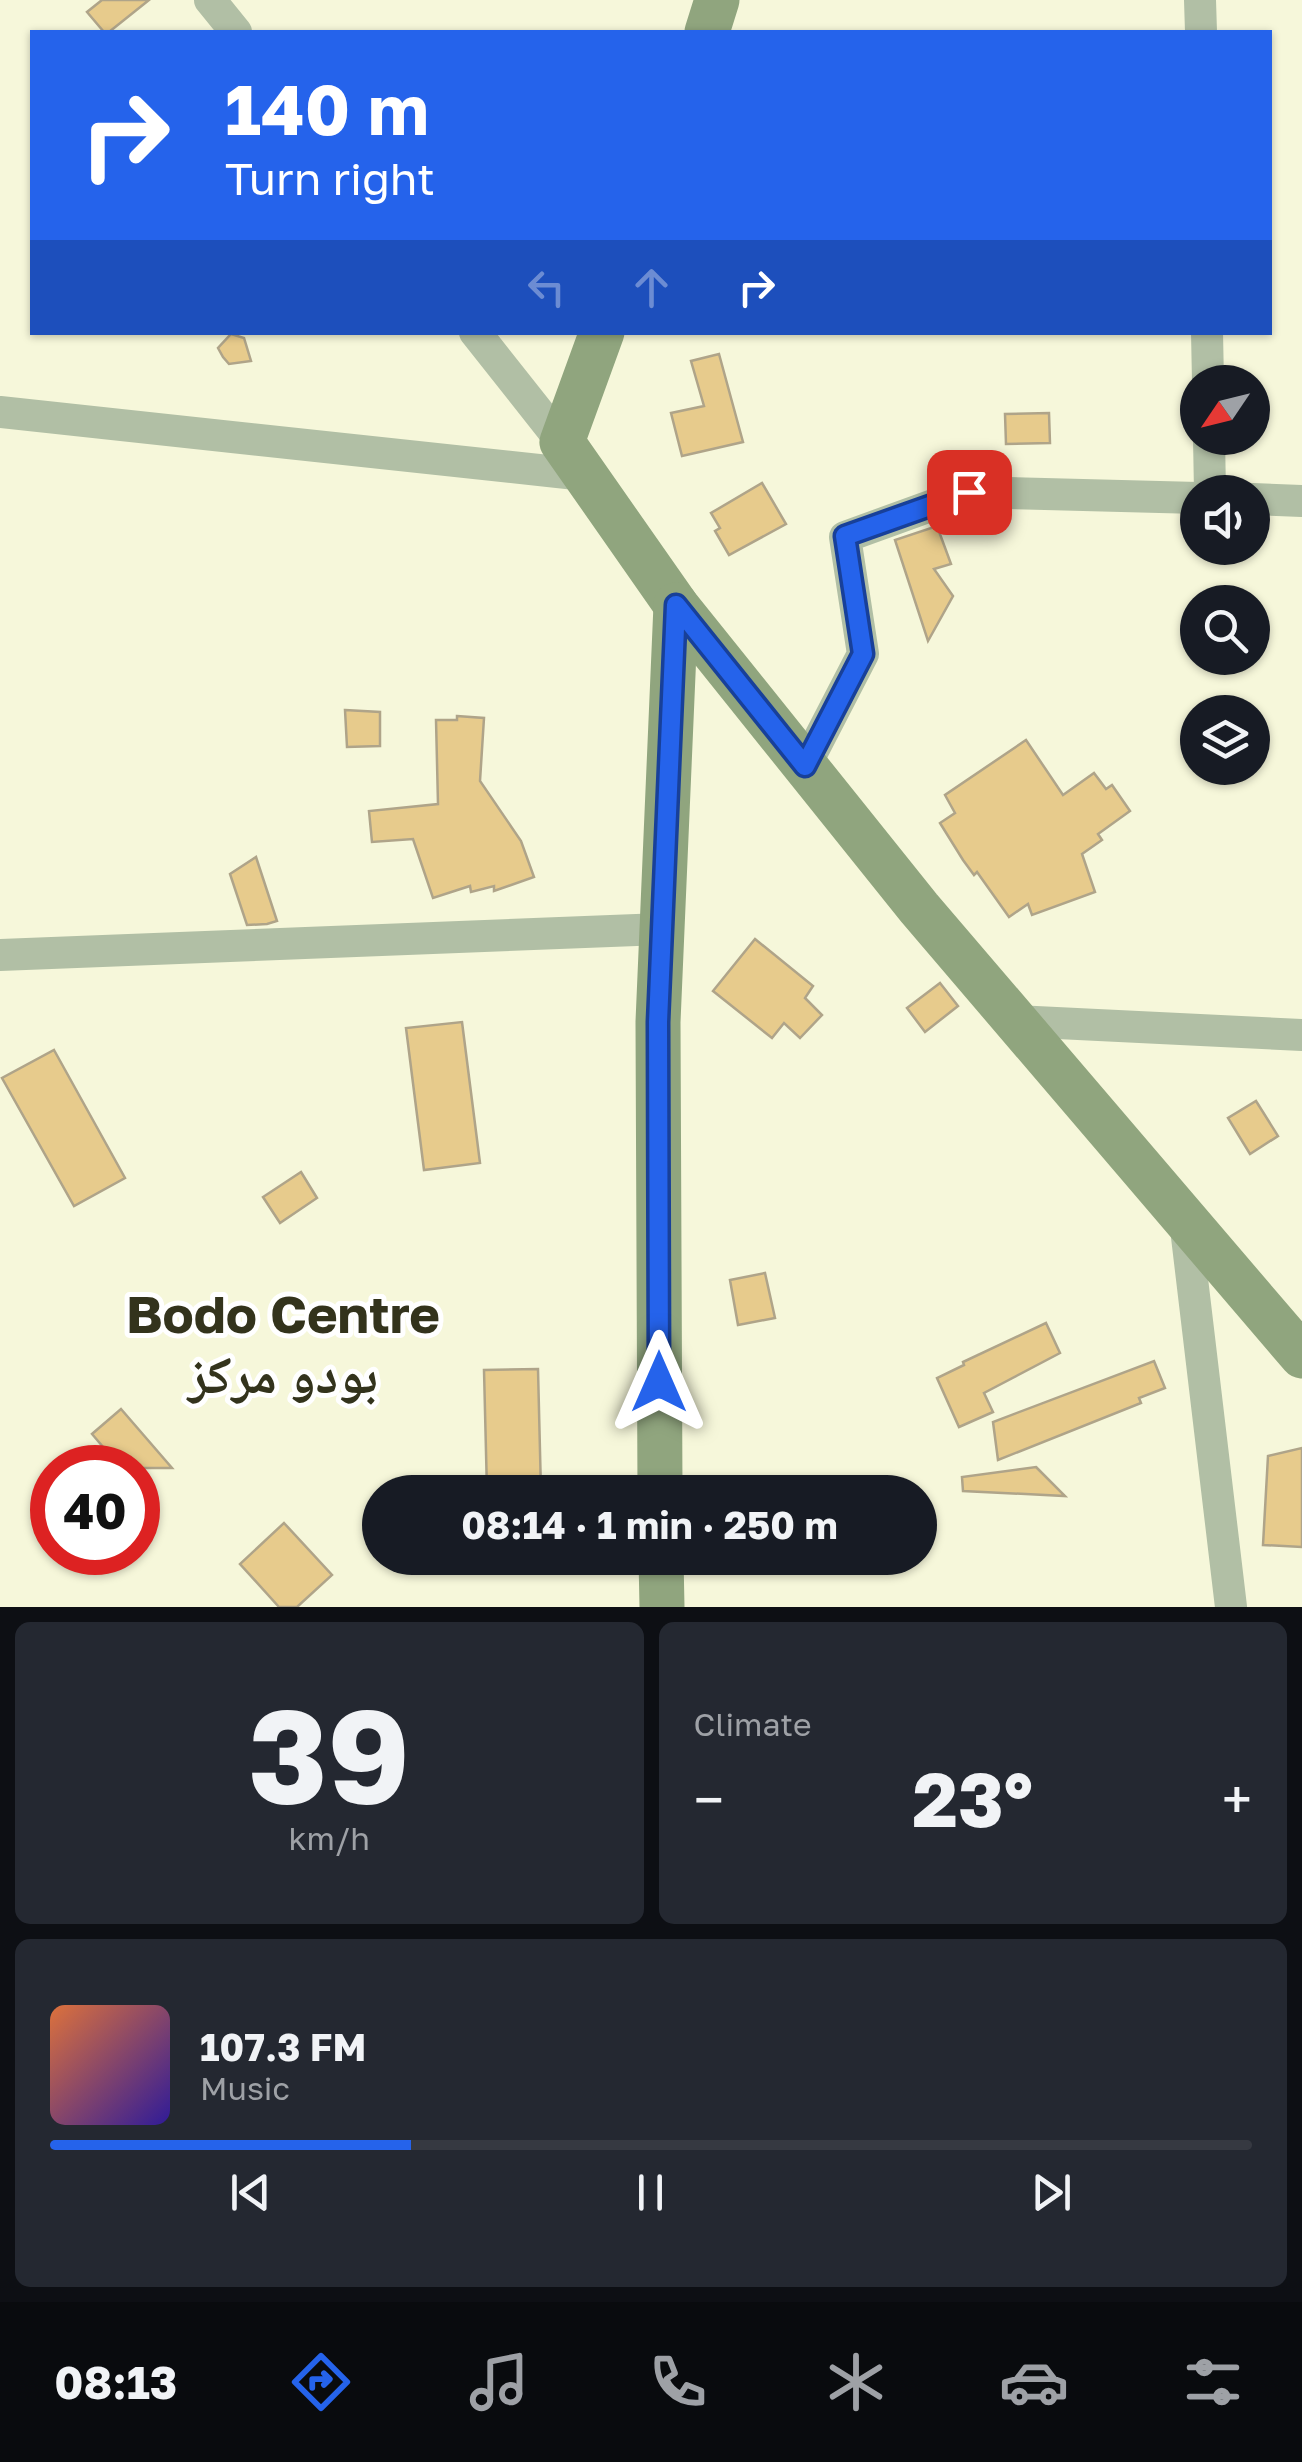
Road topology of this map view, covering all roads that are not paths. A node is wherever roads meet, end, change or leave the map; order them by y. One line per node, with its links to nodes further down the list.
1 (210, 0): 4 (street)
2 (716, 0): 5 (street)
3 (1200, 0): 6 (street)
4 (234, 30)
5 (708, 30)
6 (1201, 30)
7 (477, 335): 12 (street)
8 (601, 335): 12 (street)
9 (1206, 335): 10 (street)
10 (1207, 365)
11 (0, 412): 12 (street)
12 (574, 458): 16 (street)
13 (1180, 498): 17 (street)
14 (1270, 500): 15 (street)
15 (1302, 501)
16 (676, 605): 17 (street); 18 (street)
17 (805, 766): 20 (street)
18 (662, 929): 19 (street); 24 (street)
19 (0, 955)
20 (1015, 1021): 21 (street); 22 (street)
21 (1302, 1035)
22 (1185, 1220): 23 (street); 27 (street)
23 (1302, 1356)
24 (660, 1475)
25 (661, 1575): 26 (street)
26 (662, 1607)
27 (1231, 1607)

